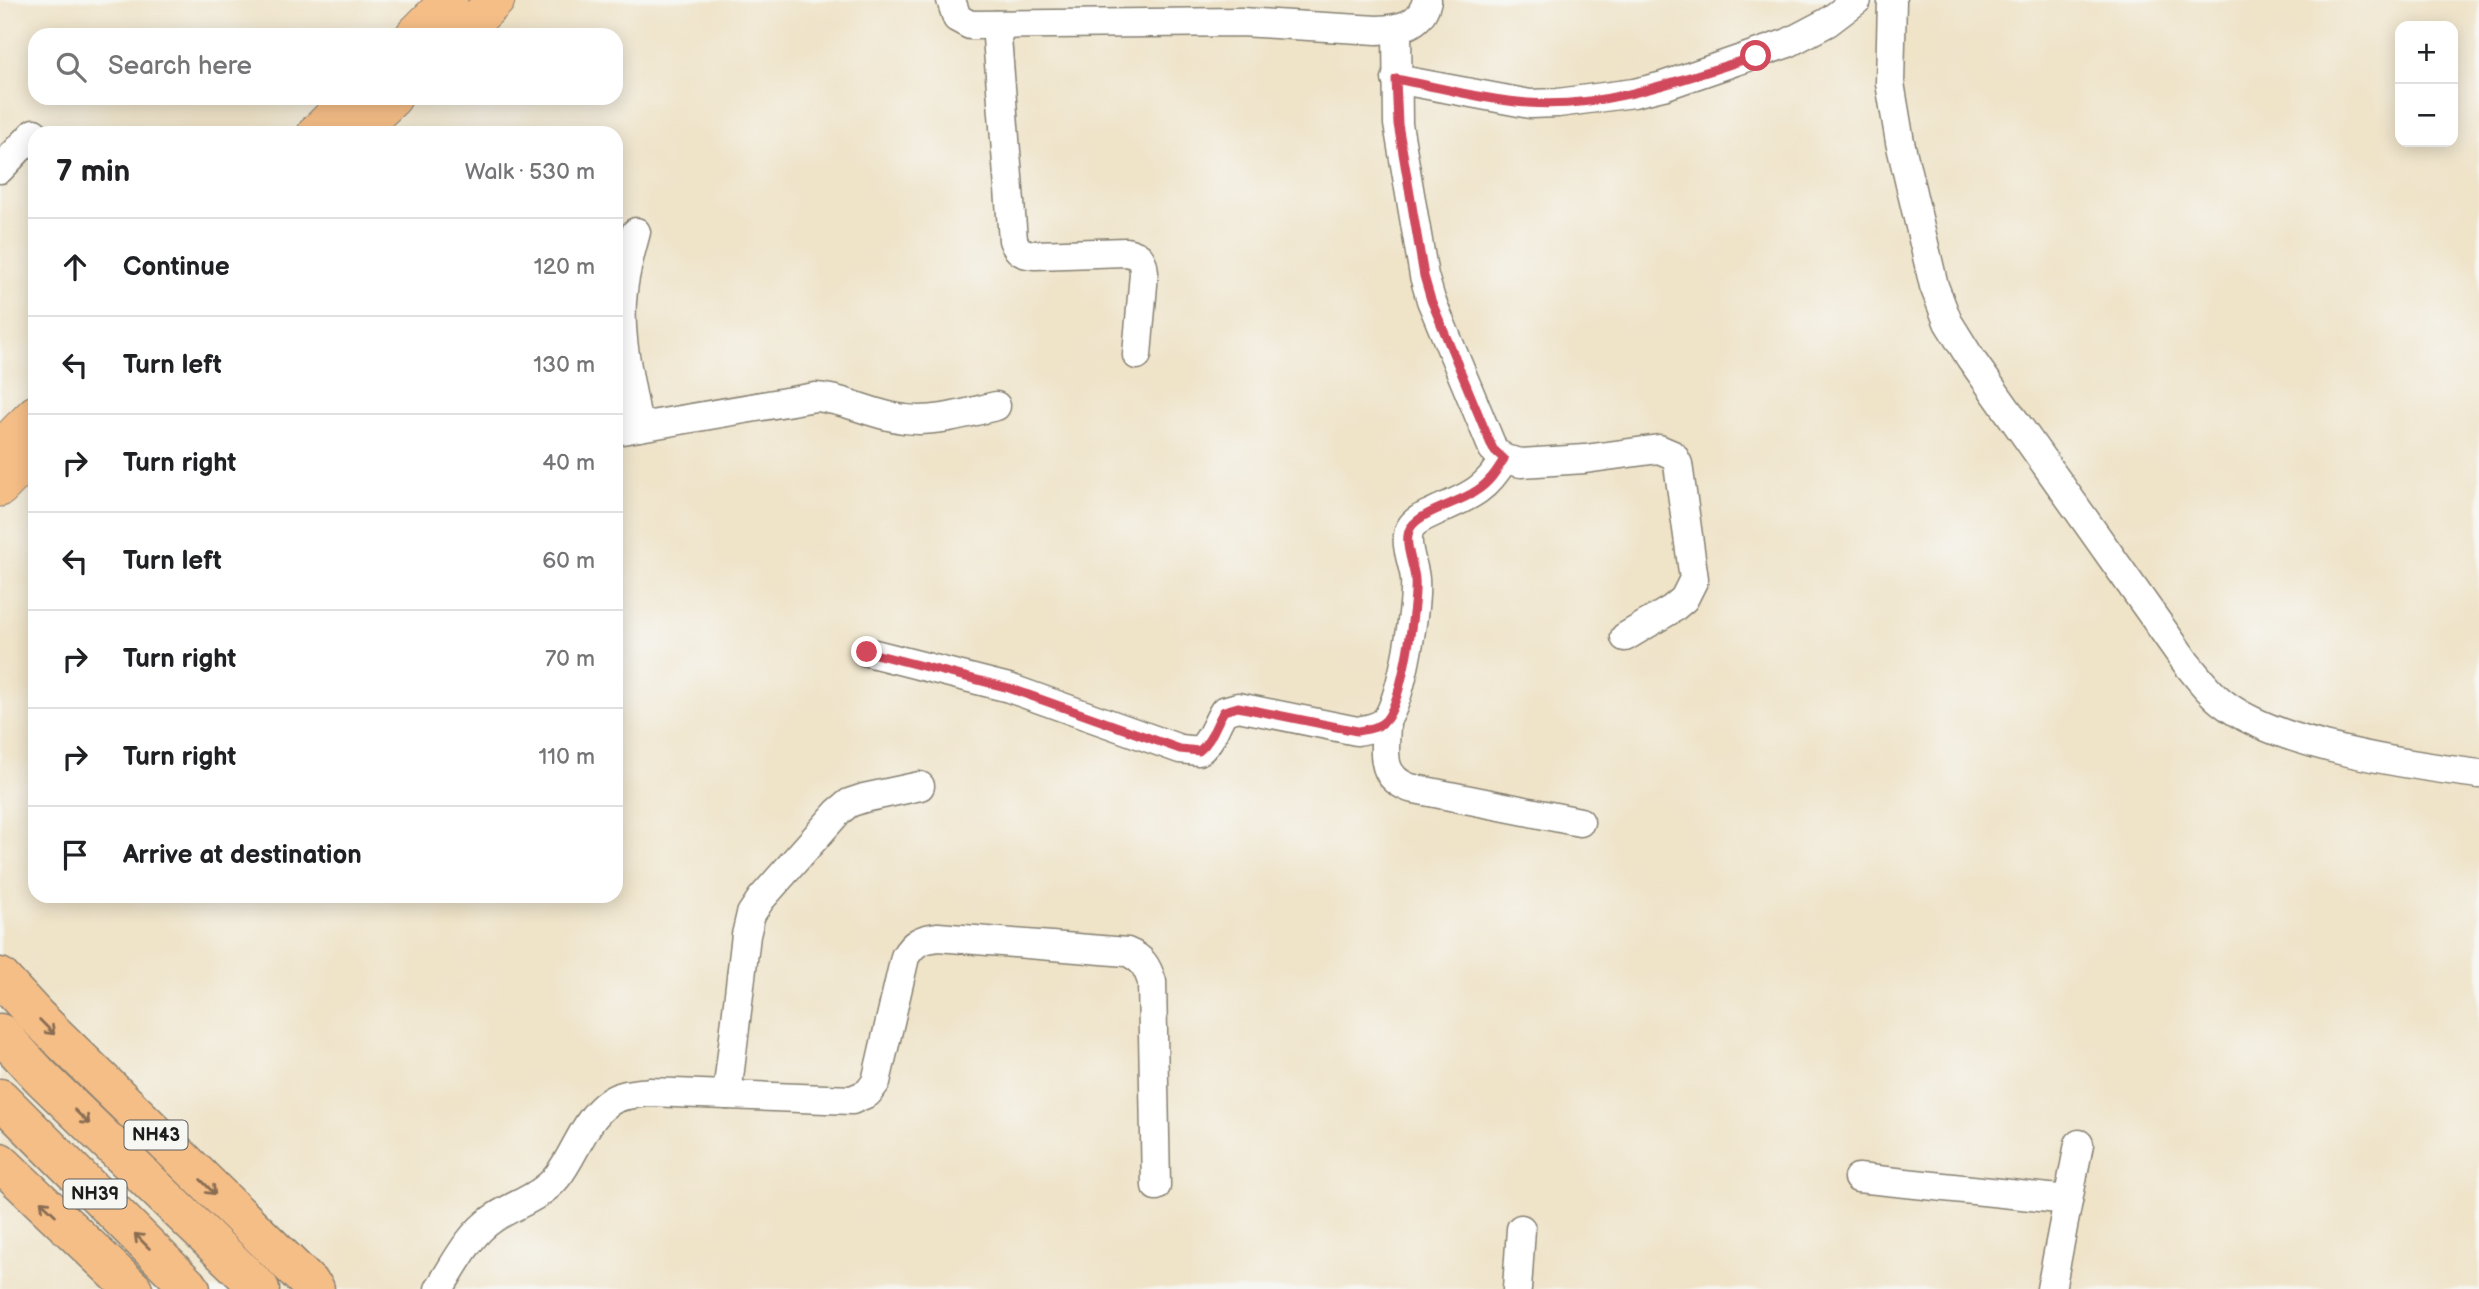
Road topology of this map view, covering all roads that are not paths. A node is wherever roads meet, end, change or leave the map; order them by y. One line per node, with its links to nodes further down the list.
1 (496, 0): 7 (main road)
2 (951, 0): 8 (street)
3 (1427, 0): 9 (street)
4 (1857, 0): 10 (street)
5 (1892, 0): 31 (street)
6 (1279, 12): 8 (street); 9 (street)
7 (435, 17)
8 (996, 26): 20 (street)
9 (1397, 29): 10 (street)
10 (1396, 79): 26 (street)
11 (344, 105): 13 (main road)
12 (386, 105): 14 (main road)
13 (323, 126)
14 (363, 126)
15 (28, 139): 16 (street)
16 (0, 169)
17 (636, 232): 18 (street)
18 (623, 290)
19 (623, 351): 23 (street)
20 (1137, 355)
21 (996, 406): 23 (street)
22 (28, 421): 24 (main road)
23 (627, 429)
24 (0, 449)
25 (28, 459): 27 (main road)
26 (1504, 459): 28 (street); 30 (street)
27 (0, 488)
28 (1625, 638)
29 (867, 652): 30 (street)
30 (1386, 720): 33 (street)
31 (2479, 774)
32 (920, 786): 36 (street)
33 (1580, 822)
34 (0, 977): 47 (highway, NH43, one-way to 47)
35 (0, 1033): 46 (highway, NH39, one-way to 46)
36 (727, 1096): 41 (street); 48 (street)
37 (0, 1098): 45 (highway, NH39, one-way to 37)
38 (2079, 1144): 42 (street)
39 (0, 1162): 44 (highway, one-way to 39)
40 (1858, 1178): 42 (street)
41 (1156, 1186)
42 (2068, 1200): 50 (street)
43 (1521, 1229): 49 (street)
44 (113, 1281)
45 (191, 1289)
46 (260, 1289)
47 (315, 1289)
48 (439, 1289)
49 (1517, 1289)
50 (2051, 1289)

